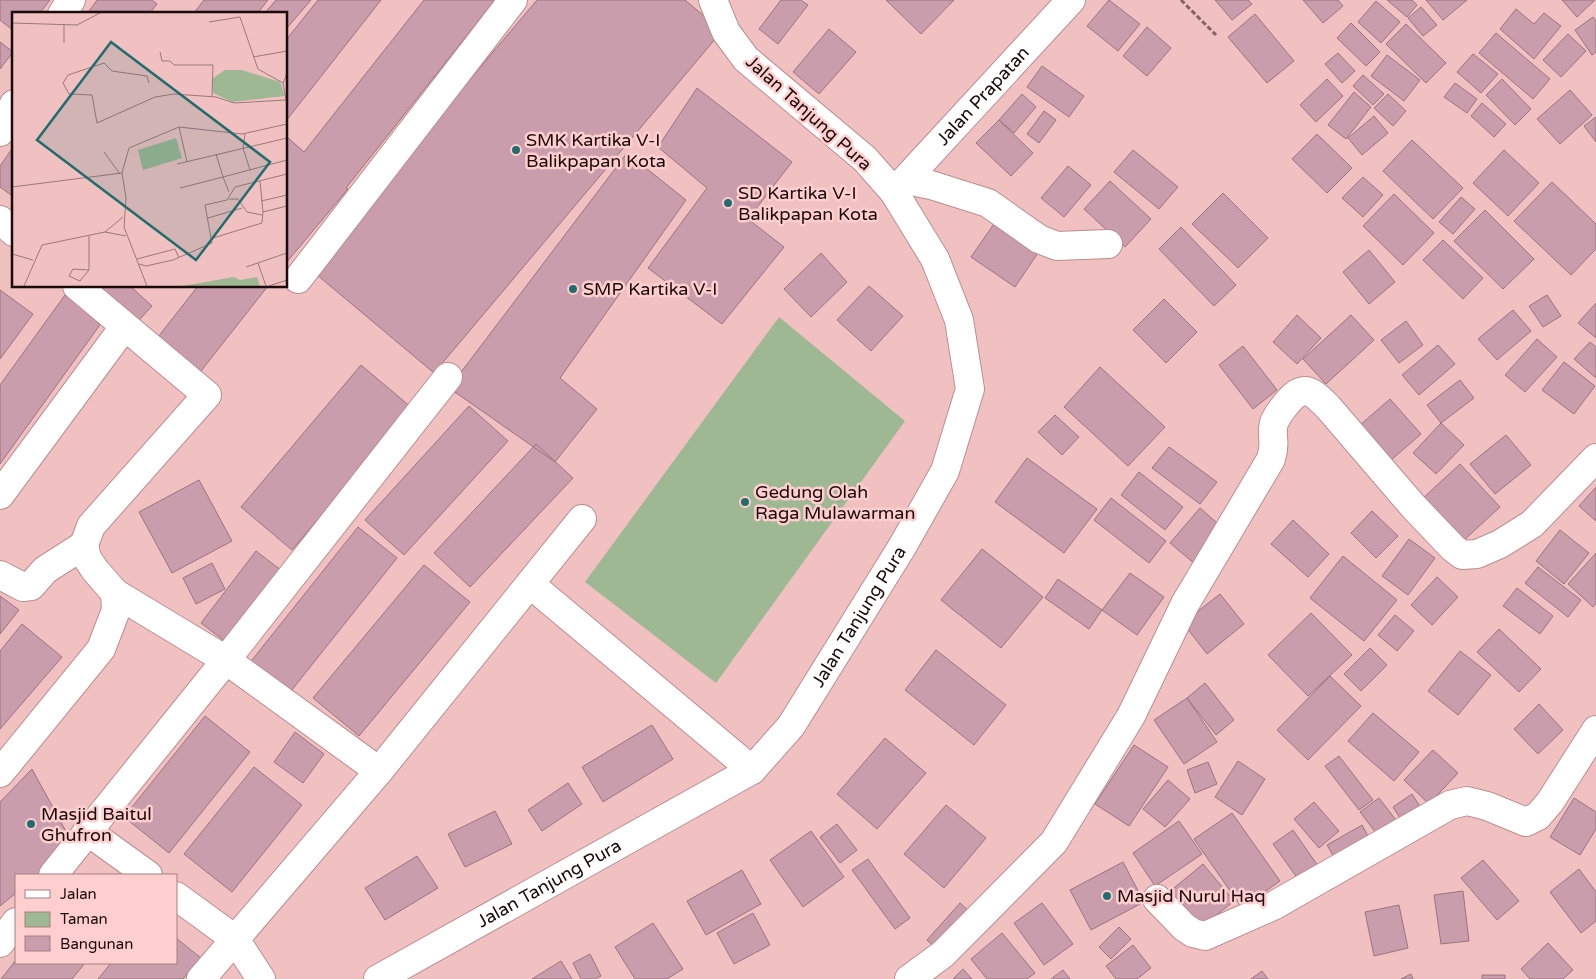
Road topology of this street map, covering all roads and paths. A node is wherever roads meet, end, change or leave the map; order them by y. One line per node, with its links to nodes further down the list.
1 (71, 0): 6 (street)
2 (513, 0): 14 (street)
3 (713, 0): 10 (street, Jalan Tanjung Pura)
4 (1071, 0): 10 (street, Jalan Prapatan)
5 (1181, 0): 7 (path)
6 (63, 12)
7 (1216, 35)
8 (12, 108): 9 (street)
9 (0, 132)
10 (900, 186): 13 (street); 27 (street, Jalan Tanjung Pura)
11 (0, 220): 12 (street)
12 (12, 230)
13 (1108, 244)
14 (298, 279)
15 (79, 288): 16 (street)
16 (124, 327): 19 (street); 21 (street)
17 (448, 377): 25 (street)
18 (1596, 458): 41 (street)
19 (0, 495)
20 (582, 519): 23 (street)
21 (84, 545): 22 (street); 24 (street)
22 (0, 575)
23 (530, 584): 27 (street); 28 (street)
24 (115, 593): 25 (street); 29 (street)
25 (226, 660): 28 (street); 30 (street)
26 (1596, 730): 34 (street)
27 (752, 770): 40 (street, Jalan Tanjung Pura)
28 (379, 771): 36 (street)
29 (0, 772)
30 (87, 831): 31 (street); 32 (street)
31 (54, 874)
32 (147, 874)
33 (178, 897): 36 (street)
34 (1157, 899)
35 (15, 923): 37 (street)
36 (235, 939): 38 (street); 39 (street)
37 (0, 943)
38 (201, 979)
39 (261, 979)
40 (378, 979)
41 (909, 979)

